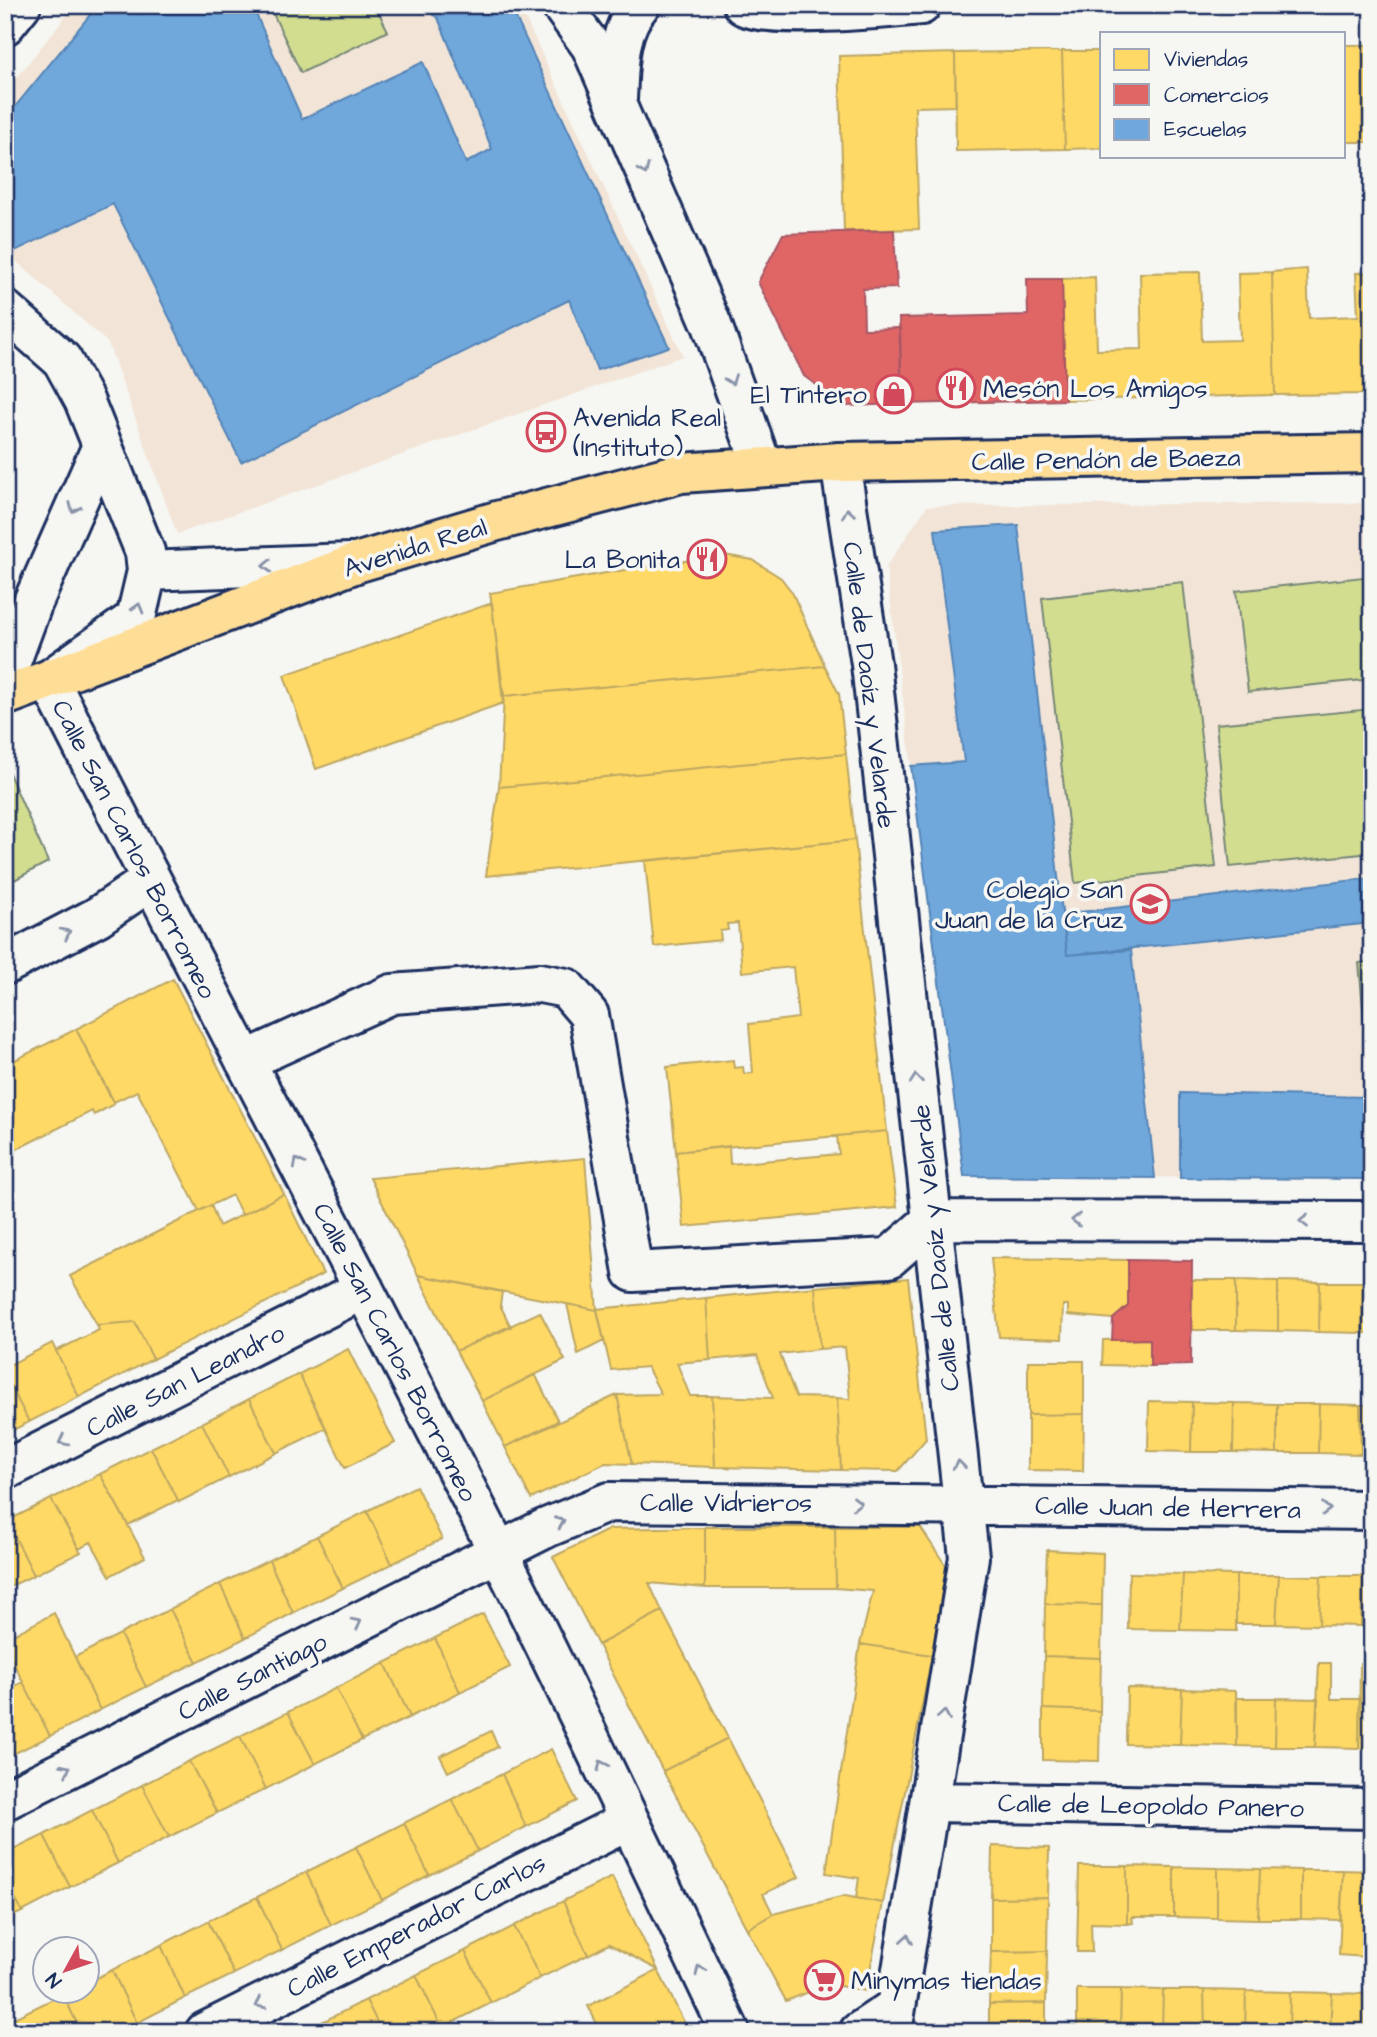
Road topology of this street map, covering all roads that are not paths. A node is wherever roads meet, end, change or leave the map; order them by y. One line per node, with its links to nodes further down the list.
1 (21, 5): 7 (street)
2 (561, 5): 8 (street)
3 (596, 5): 8 (street)
4 (640, 5): 9 (street)
5 (743, 5): 6 (street)
6 (922, 5)
7 (5, 25)
8 (591, 46): 9 (street)
9 (616, 107): 14 (street, one-way to 14)
10 (5, 310): 11 (street)
11 (102, 446): 16 (street); 17 (street, one-way to 17)
12 (1372, 453): 13 (main road, Calle Pendón de Baeza)
13 (840, 462): 14 (main road, Avenida Real); 23 (street, Calle de Daoíz y Velarde, one-way to 13)
14 (762, 466): 15 (main road, Avenida Real)
15 (359, 562): 16 (street, one-way to 16); 18 (main road, Avenida Real)
16 (147, 571): 18 (street, one-way to 16)
17 (5, 678)
18 (49, 680): 19 (main road, Avenida Real); 20 (street, Calle San Carlos Borromeo)
19 (5, 696)
20 (150, 881): 21 (street, one-way to 20); 22 (street, Calle San Carlos Borromeo)
21 (5, 965)
22 (244, 1061): 23 (street); 25 (street, Calle San Carlos Borromeo, one-way to 22)
23 (932, 1220): 24 (street, one-way to 23); 27 (street, Calle de Daoíz y Velarde, one-way to 23)
24 (1372, 1222)
25 (364, 1289): 26 (street, Calle San Leandro, one-way to 26); 29 (street, Calle San Carlos Borromeo)
26 (5, 1470)
27 (964, 1504): 28 (street, Calle Juan de Herrera, one-way to 28); 29 (street, Calle Vidrieros, one-way to 27); 31 (street, Calle de Daoíz y Velarde, one-way to 27)
28 (1372, 1510)
29 (498, 1552): 30 (street, Calle Santiago, one-way to 29); 33 (street, Calle San Carlos Borromeo, one-way to 29)
30 (5, 1800)
31 (930, 1801): 32 (street, Calle de Leopoldo Panero); 34 (street, Calle de Daoíz y Velarde, one-way to 31)
32 (1372, 1809)
33 (628, 1821): 35 (street, Calle Emperador Carlos, one-way to 35); 36 (street, Calle San Carlos Borromeo, one-way to 33)
34 (894, 2019): 37 (street)
35 (205, 2032)
36 (730, 2032)
37 (859, 2032)

